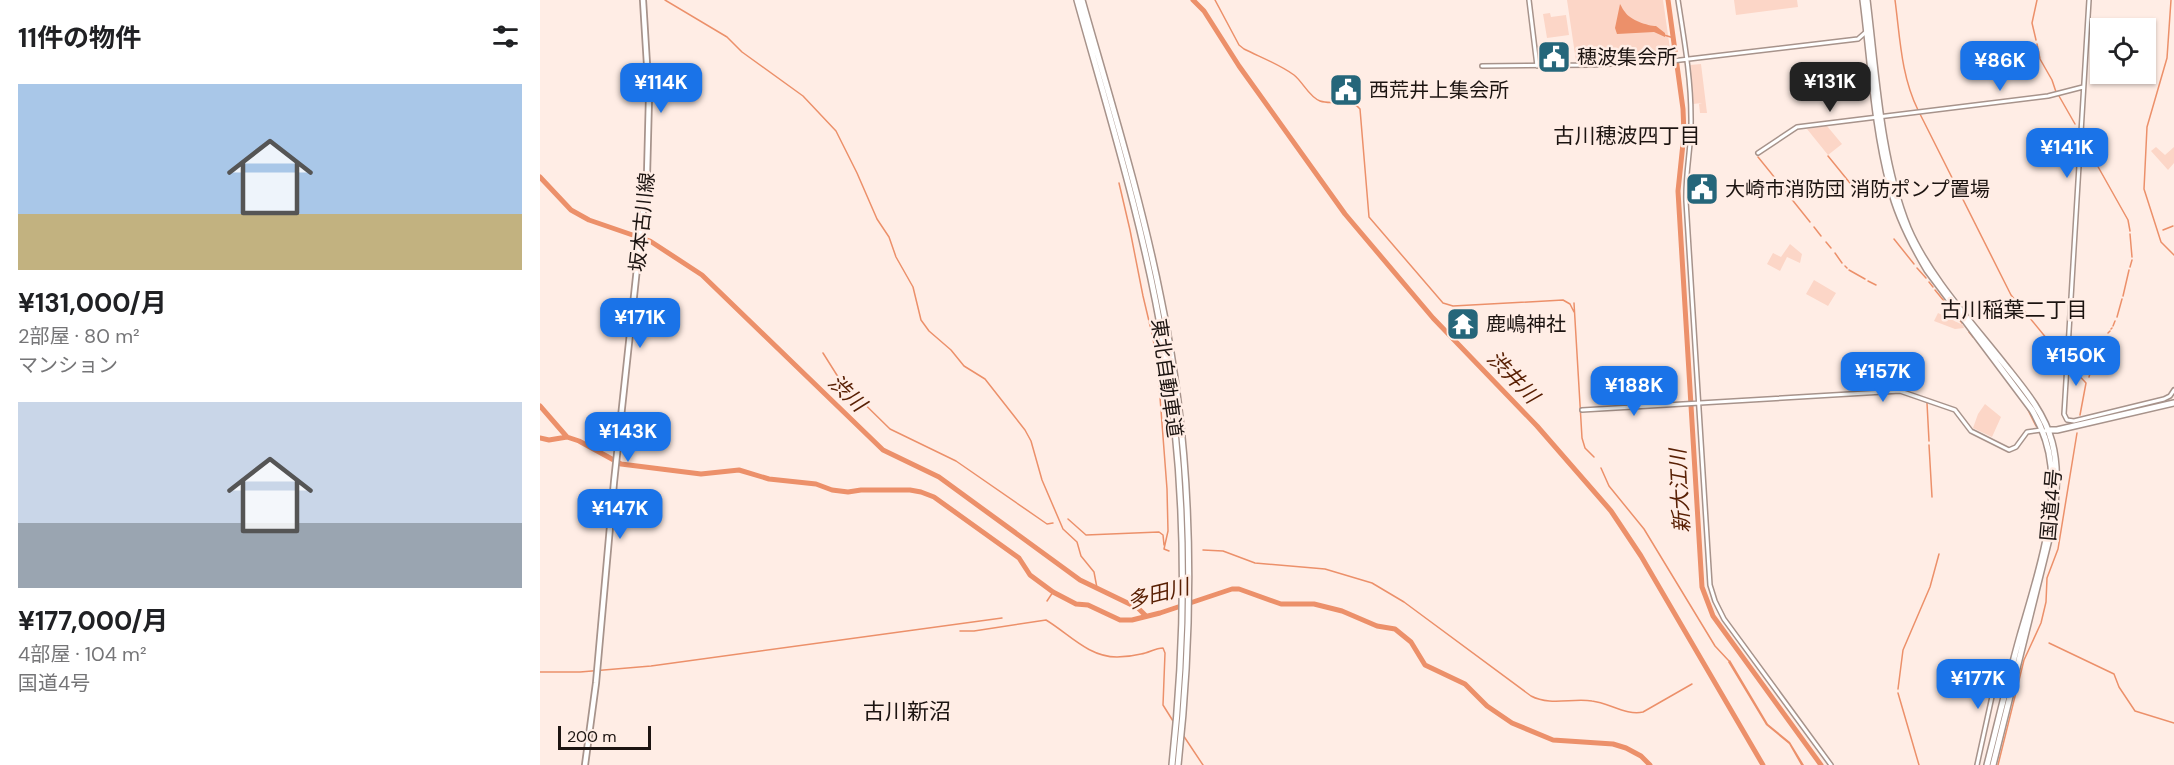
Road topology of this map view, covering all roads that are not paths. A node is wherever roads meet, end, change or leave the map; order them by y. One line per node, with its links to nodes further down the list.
1 (644, 0): 25 (main road, 坂本古川線)
2 (1077, 0): 22 (highway, 東北自動車道)
3 (1082, 0): 22 (highway, 東北自動車道)
4 (1529, 0): 13 (street)
5 (1678, 0): 11 (street)
6 (1865, 0): 8 (highway, 国道4号); 15 (highway, 国道4号)
7 (2089, 0): 14 (street)
8 (1867, 28): 9 (street); 10 (highway, 国道4号)
9 (1858, 39): 10 (street); 11 (street)
10 (1869, 48): 15 (highway, 国道4号)
11 (1687, 60): 13 (street); 18 (street)
12 (1482, 66): 13 (street)
13 (1537, 66)
14 (2083, 87): 15 (street); 17 (street)
15 (1880, 118): 16 (street); 21 (highway, 国道4号)
16 (1758, 153)
17 (2174, 390)
18 (1698, 403): 20 (street); 21 (street); 28 (street)
19 (2174, 403): 21 (highway)
20 (1582, 410)
21 (2045, 430): 24 (highway, 国道4号); 31 (highway, 国道4号)
22 (1185, 576): 23 (highway, 東北自動車道)
23 (1184, 622): 26 (highway, 東北自動車道); 27 (highway, 東北自動車道)
24 (2005, 690): 29 (street); 30 (highway, 国道4号)
25 (585, 765)
26 (1172, 765)
27 (1178, 765)
28 (1832, 765)
29 (1977, 765)
30 (1987, 765)
31 (1993, 765)

